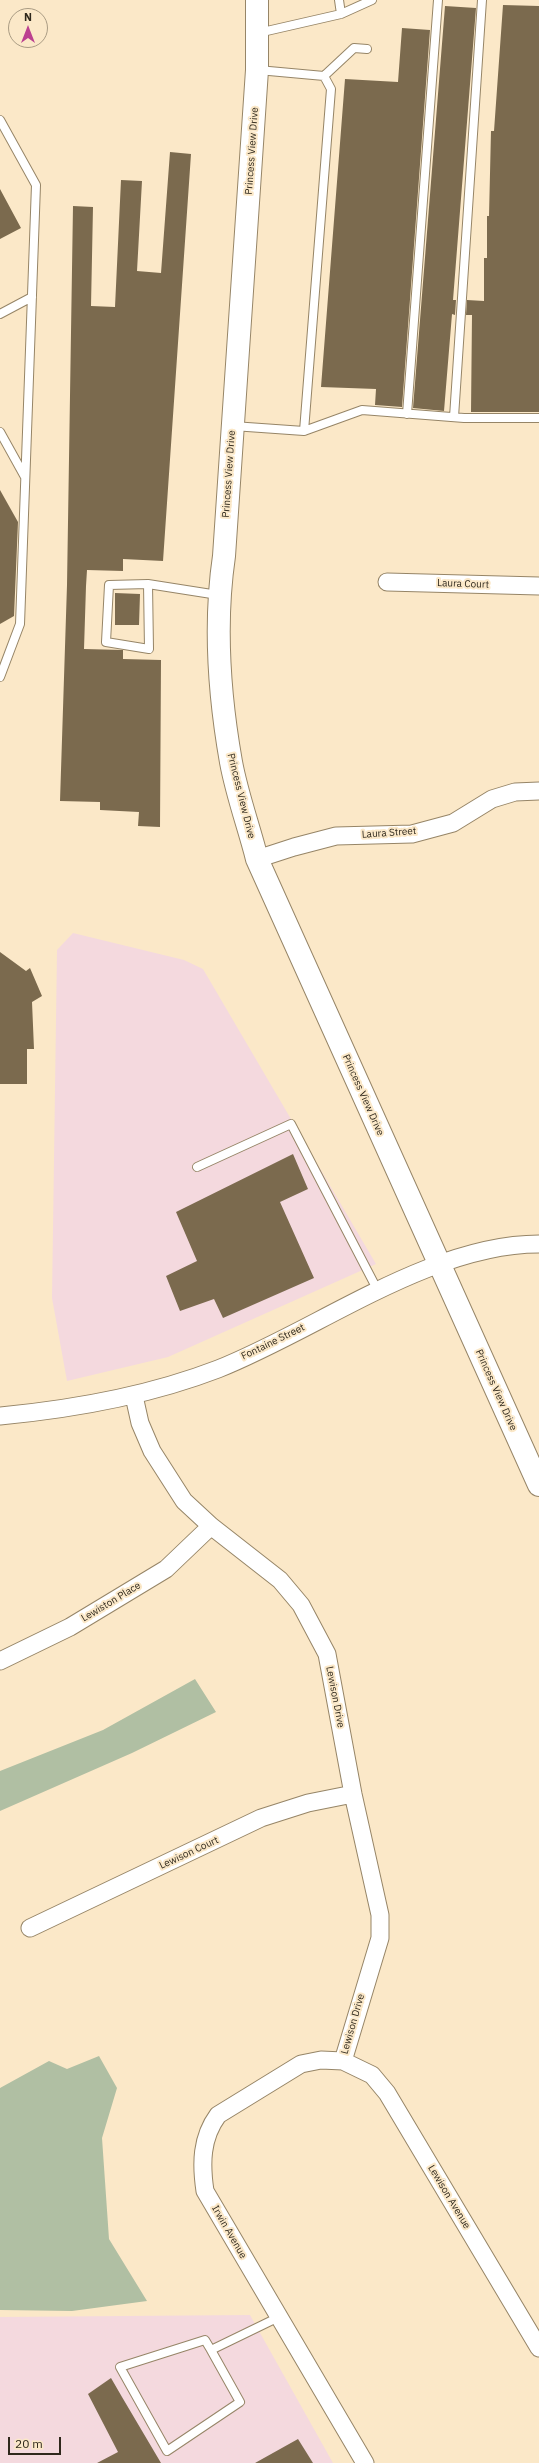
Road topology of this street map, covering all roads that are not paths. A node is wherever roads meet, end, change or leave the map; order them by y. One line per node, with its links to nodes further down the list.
1 (257, 0): 7 (main road, Princess View Drive)
2 (339, 0): 6 (lane)
3 (372, 0): 6 (lane)
4 (438, 0): 14 (lane)
5 (482, 0): 15 (lane)
6 (341, 14): 7 (lane)
7 (257, 34): 9 (main road, Princess View Drive)
8 (367, 49): 10 (lane)
9 (257, 70): 10 (lane); 17 (main road, Princess View Drive)
10 (324, 76): 18 (lane)
11 (0, 120): 12 (lane)
12 (32, 297): 13 (lane); 20 (lane)
13 (0, 314)
14 (407, 414): 15 (lane); 18 (lane)
15 (454, 417): 16 (lane)
16 (539, 418)
17 (232, 426): 18 (lane); 24 (main road, Princess View Drive)
18 (304, 431)
19 (0, 432): 20 (lane)
20 (25, 477): 25 (lane)
21 (387, 582): 23 (street, Laura Court)
22 (148, 584): 22 (lane); 24 (lane)
23 (539, 586)
24 (218, 595): 27 (main road, Princess View Drive)
25 (0, 677)
26 (539, 791): 27 (street, Laura Street)
27 (257, 860): 30 (main road, Princess View Drive)
28 (196, 1167): 31 (lane)
29 (539, 1244): 30 (street, Fontaine Street)
30 (439, 1264): 31 (street, Fontaine Street); 34 (main road, Princess View Drive)
31 (378, 1291): 32 (street, Fontaine Street)
32 (134, 1396): 33 (street, Fontaine Street); 35 (street, Lewison Drive)
33 (0, 1416)
34 (539, 1484)
35 (211, 1526): 36 (street, Lewiston Place); 37 (street, Lewison Drive)
36 (0, 1660)
37 (353, 1794): 38 (street, Lewison Court); 39 (street, Lewison Drive)
38 (30, 1928)
39 (343, 2061): 40 (street, Irwin Avenue); 41 (street, Lewison Avenue)
40 (279, 2317): 42 (lane); 43 (street, Irwin Avenue)
41 (539, 2348)
42 (211, 2350): 42 (lane)
43 (365, 2463)

